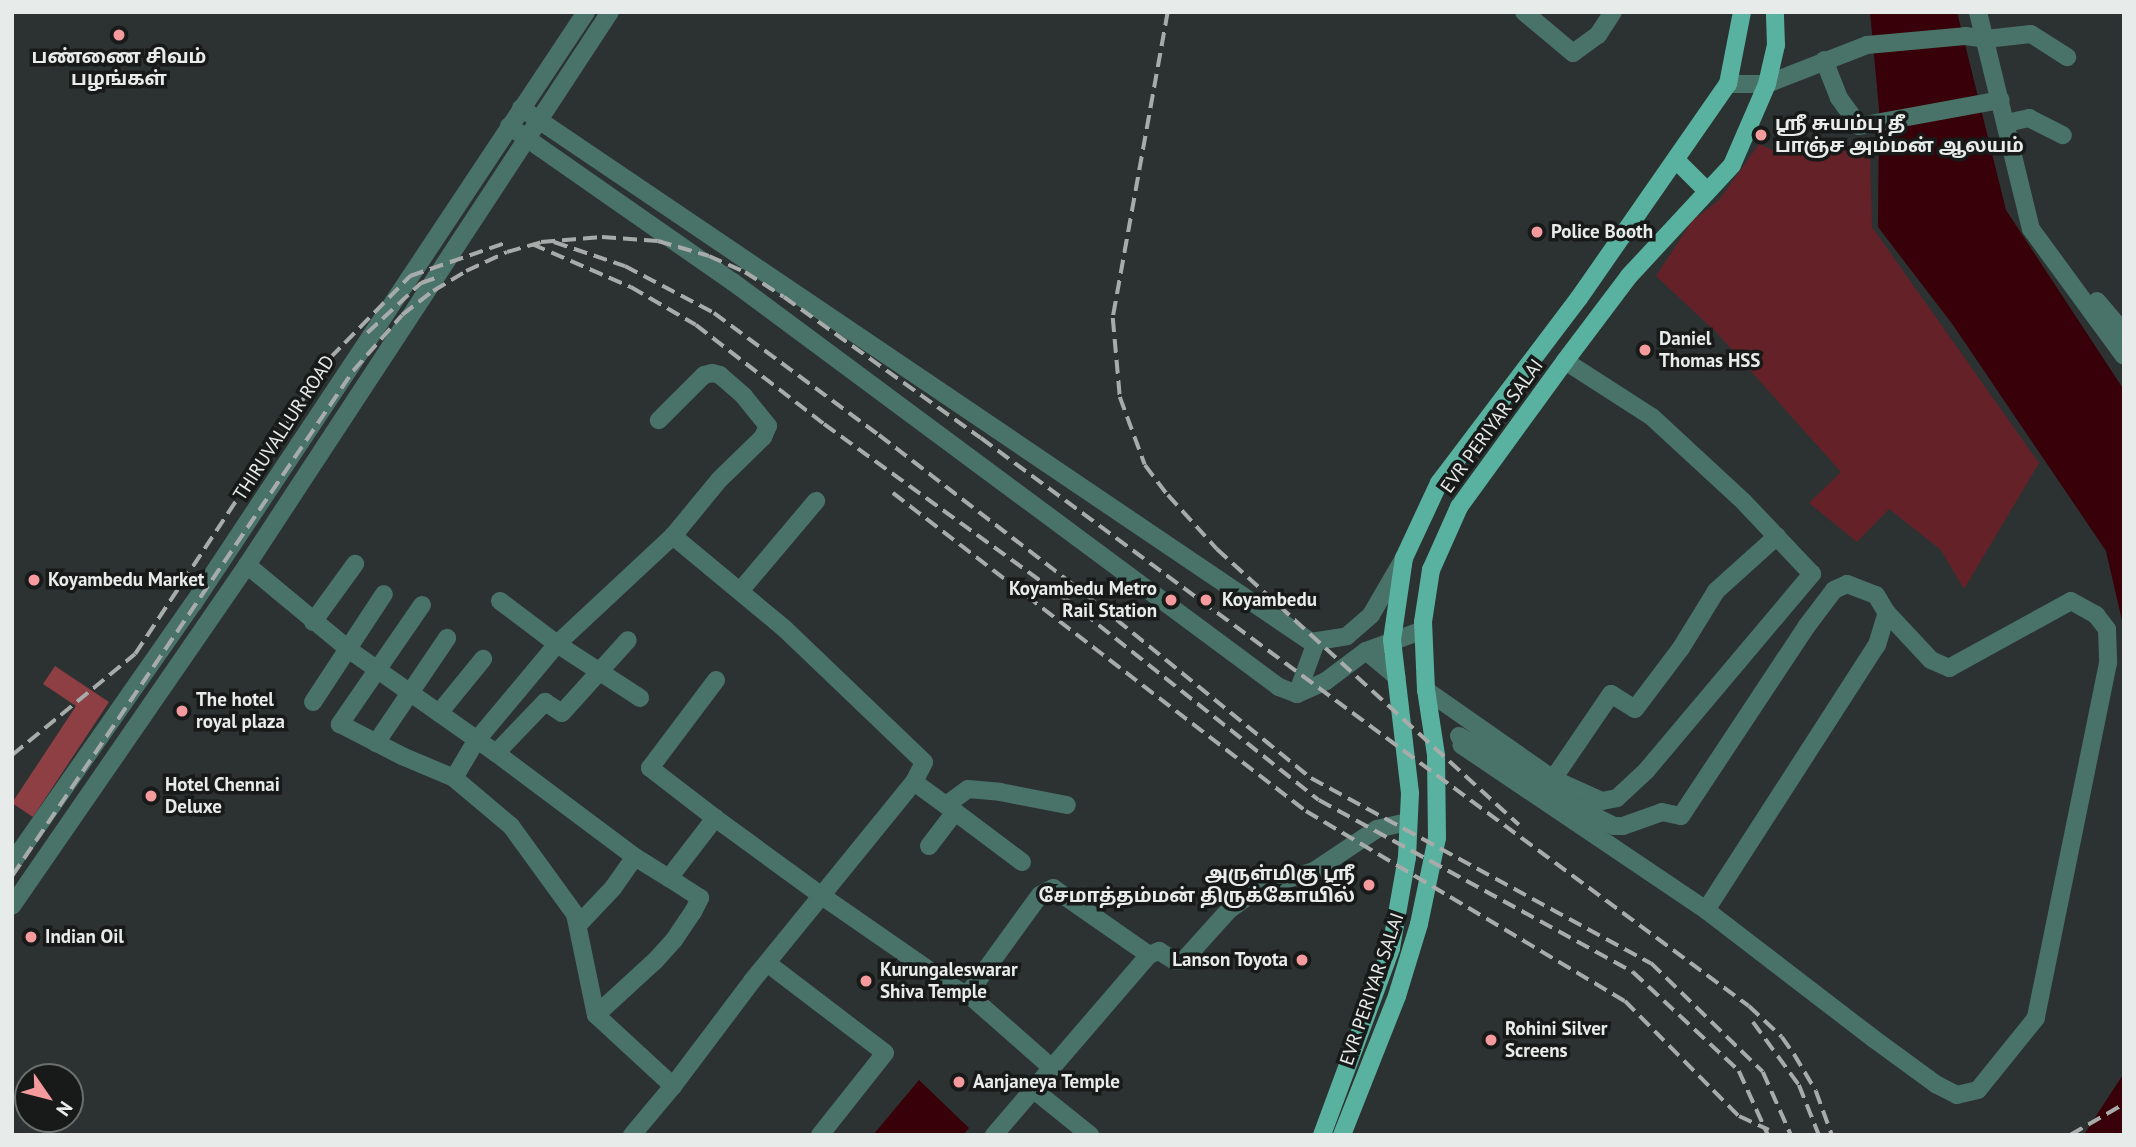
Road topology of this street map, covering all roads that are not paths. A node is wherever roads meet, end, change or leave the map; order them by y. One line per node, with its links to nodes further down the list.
1 (586, 12): 14 (street, THIRUVALLUR ROAD)
2 (610, 12): 15 (street)
3 (1524, 12): 4 (street)
4 (1613, 12)
5 (1742, 12): 12 (main road, EVR PERIYAR SALAI)
6 (1774, 12): 11 (main road, EVR PERIYAR SALAI)
7 (1978, 12): 8 (street)
8 (1986, 39): 9 (street); 10 (street); 13 (street)
9 (2067, 57)
10 (1824, 60): 11 (street); 13 (street)
11 (1767, 83): 12 (street); 21 (main road, EVR PERIYAR SALAI)
12 (1728, 84): 20 (main road, EVR PERIYAR SALAI)
13 (1993, 102): 16 (street)
14 (521, 108): 15 (street); 17 (street, THIRUVALLUR ROAD)
15 (539, 120): 19 (street); 43 (street)
16 (2006, 123): 18 (street); 22 (street)
17 (509, 126): 19 (street); 71 (street, THIRUVALLUR ROAD)
18 (2063, 135)
19 (528, 139): 32 (street); 54 (street)
20 (1676, 160): 21 (main road); 30 (main road, EVR PERIYAR SALAI)
21 (1706, 190): 25 (main road, EVR PERIYAR SALAI)
22 (2031, 229): 23 (street); 24 (street)
23 (2124, 333)
24 (2124, 356)
25 (1565, 361): 29 (street); 39 (main road, EVR PERIYAR SALAI)
26 (659, 420): 28 (street)
27 (816, 501): 33 (street)
28 (673, 536): 33 (street); 44 (street)
29 (1777, 536): 62 (street); 62 (street)
30 (1404, 558): 42 (main road, EVR PERIYAR SALAI); 43 (street)
31 (355, 564): 38 (street)
32 (247, 565): 38 (street); 74 (street)
33 (740, 591): 63 (street)
34 (384, 594): 45 (street)
35 (500, 601): 44 (street)
36 (422, 605): 48 (street)
37 (1887, 613): 75 (street); 75 (street); 75 (street)
38 (313, 622): 45 (street)
39 (1423, 631): 42 (street); 52 (main road, EVR PERIYAR SALAI)
40 (447, 638): 53 (street)
41 (628, 639): 49 (street)
42 (1392, 640): 46 (street); 50 (main road, EVR PERIYAR SALAI)
43 (1316, 642): 54 (street)
44 (557, 644): 49 (street); 58 (street)
45 (348, 649): 48 (street); 56 (street)
46 (1366, 651): 50 (street); 54 (street)
47 (484, 659): 57 (street)
48 (377, 669): 53 (street); 59 (street)
49 (600, 669): 55 (street); 60 (street)
50 (1398, 677): 67 (main road, EVR PERIYAR SALAI)
51 (716, 680): 66 (street)
52 (1426, 690): 62 (street); 85 (main road, EVR PERIYAR SALAI)
53 (409, 692): 57 (street); 59 (street)
54 (1297, 694)
55 (640, 698)
56 (313, 702)
57 (439, 713): 58 (street)
58 (476, 740): 60 (street); 61 (street)
59 (376, 743): 61 (street)
60 (496, 753): 69 (street)
61 (454, 778): 76 (street)
62 (1553, 779)
63 (914, 782): 65 (street); 73 (street)
64 (1067, 805): 65 (street)
65 (950, 808): 68 (street); 70 (street)
66 (715, 818): 72 (street); 73 (street)
67 (1408, 822): 77 (street); 84 (main road, EVR PERIYAR SALAI)
68 (929, 846)
69 (635, 858): 72 (street); 76 (street)
70 (1022, 862)
71 (12, 863)
72 (669, 878): 80 (street)
73 (822, 896): 78 (street); 79 (street)
74 (12, 906)
75 (1706, 910)
76 (578, 925): 80 (street)
77 (1149, 955): 79 (street); 81 (street)
78 (767, 963): 82 (street); 87 (street)
79 (968, 994): 81 (street)
80 (596, 1015): 82 (street)
81 (1052, 1068): 83 (street)
82 (673, 1086): 86 (street)
83 (1034, 1090): 88 (street); 89 (street)
84 (1331, 1111): 90 (main road); 91 (main road, EVR PERIYAR SALAI)
85 (1346, 1131)
86 (632, 1135)
87 (820, 1135)
88 (993, 1135)
89 (1090, 1135)
90 (1309, 1135)
91 (1322, 1135)

